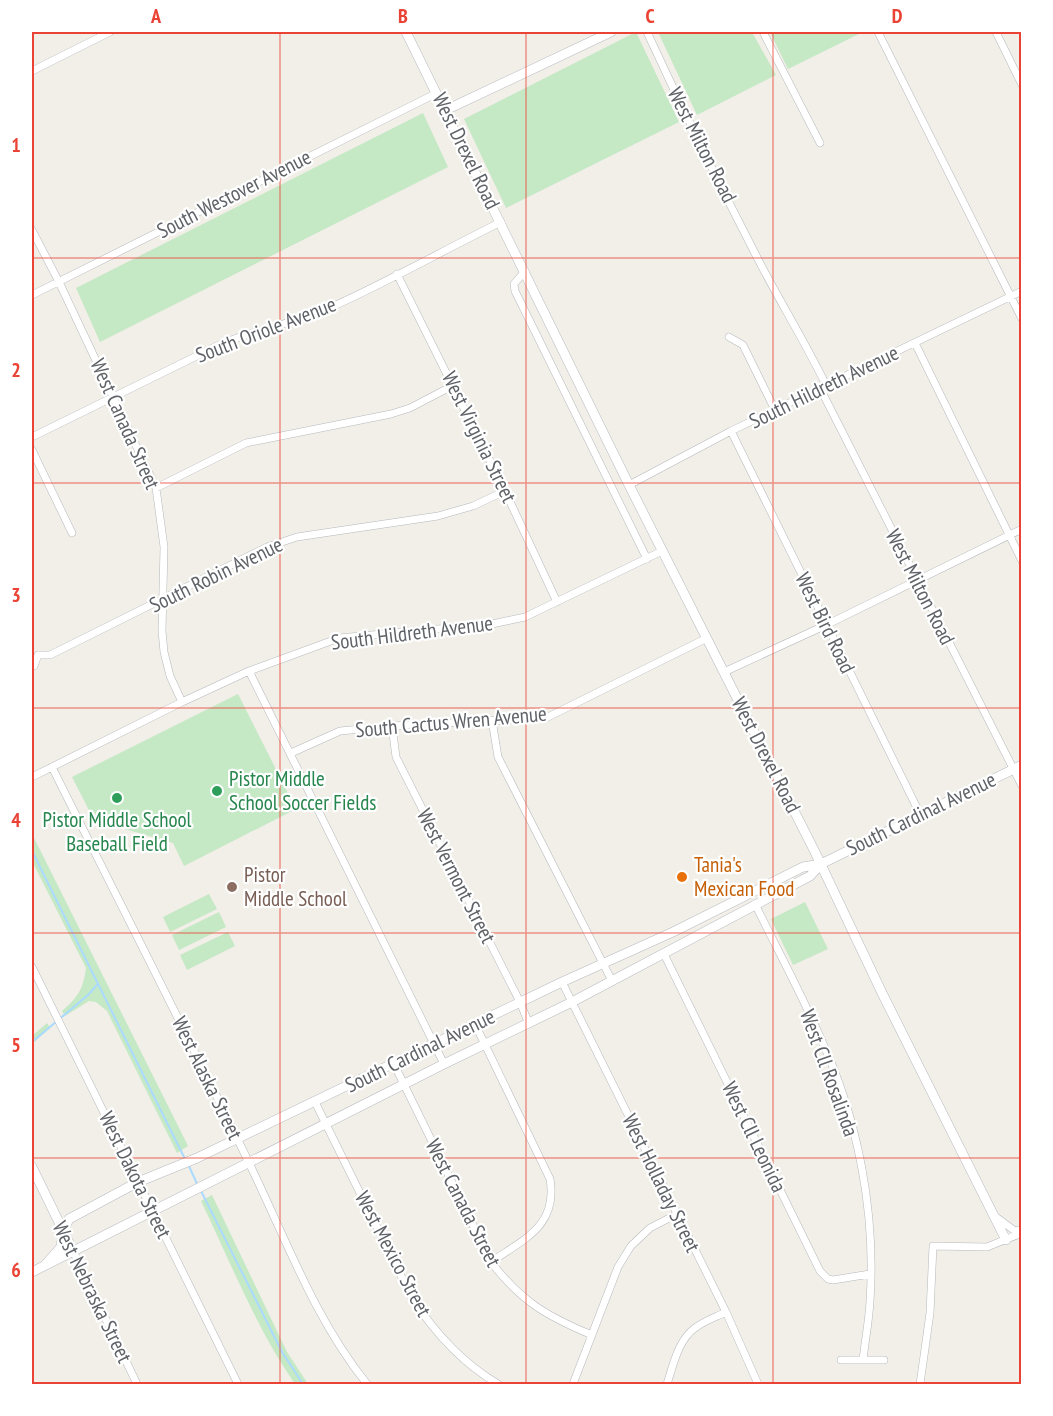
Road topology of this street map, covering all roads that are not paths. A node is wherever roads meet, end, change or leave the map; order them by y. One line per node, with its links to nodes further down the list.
1 (110, 32): 8 (street)
2 (406, 32): 10 (main road, West Drexel Road)
3 (611, 32): 11 (main road)
4 (647, 32): 25 (street, West Milton Road)
5 (762, 32): 12 (street)
6 (878, 32): 20 (street)
7 (996, 32): 9 (street)
8 (32, 71)
9 (1022, 85)
10 (436, 93): 11 (main road, West Drexel Road); 17 (street, South Westover Avenue)
11 (446, 110): 13 (main road, West Drexel Road)
12 (820, 143)
13 (501, 222): 15 (main road, West Drexel Road); 16 (street, South Oriole Avenue)
14 (32, 230): 17 (street, West Canada Street)
15 (525, 271): 31 (main road, West Drexel Road); 38 (street)
16 (397, 274): 24 (street, West Virginia Street); 26 (street, South Oriole Avenue)
17 (59, 282): 19 (street, South Westover Avenue); 26 (street, West Canada Street)
18 (1022, 291): 20 (street, South Hildreth Avenue)
19 (32, 295)
20 (1010, 296): 21 (street); 23 (street, South Hildreth Avenue)
21 (1022, 319)
22 (729, 337): 27 (street)
23 (915, 343): 25 (street, South Hildreth Avenue); 36 (street)
24 (454, 385): 32 (street); 33 (street, West Virginia Street)
25 (823, 386): 27 (street, South Hildreth Avenue); 40 (street, West Milton Road)
26 (114, 397): 29 (street, South Oriole Avenue); 32 (street, West Canada Street)
27 (775, 410): 28 (street, South Hildreth Avenue)
28 (731, 431): 31 (street, South Hildreth Avenue); 43 (street, West Bird Road)
29 (32, 437)
30 (32, 450): 35 (street)
31 (629, 485): 37 (main road, West Drexel Road)
32 (156, 488): 41 (street, West Canada Street)
33 (505, 490): 41 (street, South Robin Avenue); 42 (street, West Virginia Street)
34 (1022, 529): 36 (street)
35 (72, 533)
36 (1009, 535): 39 (street); 40 (street)
37 (662, 551): 38 (street, South Hildreth Avenue); 44 (main road, West Drexel Road)
38 (647, 559): 42 (street, South Hildreth Avenue)
39 (1022, 561)
40 (917, 581): 43 (street); 55 (street, West Milton Road)
41 (163, 600): 46 (street, South Robin Avenue); 50 (street, West Canada Street)
42 (557, 602): 48 (street, South Hildreth Avenue)
43 (826, 625): 49 (street); 58 (street, West Bird Road)
44 (706, 638): 49 (main road, West Drexel Road); 51 (street, South Cactus Wren Avenue)
45 (32, 650): 46 (street)
46 (38, 655): 47 (street)
47 (34, 666)
48 (249, 671): 50 (street, South Hildreth Avenue); 53 (street)
49 (724, 672): 59 (main road, West Drexel Road)
50 (182, 702): 54 (street, South Hildreth Avenue)
51 (492, 720): 52 (street, South Cactus Wren Avenue); 62 (street)
52 (392, 726): 53 (street, South Cactus Wren Avenue); 66 (street, West Vermont Street)
53 (291, 753): 70 (street)
54 (52, 767): 56 (street, South Hildreth Avenue); 77 (street, West Alaska Street)
55 (1018, 767): 57 (street, West Milton Road); 58 (main road, South Cardinal Avenue)
56 (32, 777)
57 (1022, 786)
58 (920, 814): 59 (main road, South Cardinal Avenue)
59 (821, 864): 60 (main road, South Cardinal Avenue); 62 (main road, South Cardinal Avenue); 82 (main road, West Drexel Road)
60 (754, 904): 61 (main road, South Cardinal Avenue); 91 (street, West Cll Rosalinda)
61 (664, 954): 64 (main road, South Cardinal Avenue); 91 (street, West Cll Leonida)
62 (603, 964): 64 (street); 65 (main road, South Cardinal Avenue)
63 (32, 967): 80 (street, West Dakota Street)
64 (612, 981): 67 (main road, South Cardinal Avenue)
65 (562, 982): 66 (main road, South Cardinal Avenue); 67 (street, West Holladay Street)
66 (520, 1002): 68 (main road, South Cardinal Avenue); 69 (street, West Vermont Street)
67 (572, 1002): 69 (main road, South Cardinal Avenue); 83 (street, West Holladay Street)
68 (475, 1024): 70 (main road, South Cardinal Avenue); 71 (street)
69 (529, 1024): 71 (main road, South Cardinal Avenue)
70 (434, 1043): 72 (main road, South Cardinal Avenue); 73 (street)
71 (485, 1045): 73 (main road, South Cardinal Avenue); 88 (street)
72 (394, 1064): 74 (street, West Canada Street); 75 (main road, South Cardinal Avenue)
73 (444, 1064): 74 (main road, South Cardinal Avenue)
74 (405, 1085): 76 (main road, South Cardinal Avenue); 88 (street, West Canada Street)
75 (315, 1102): 76 (street, West Mexico Street); 77 (main road, South Cardinal Avenue)
76 (326, 1124): 78 (main road, South Cardinal Avenue); 100 (street, West Mexico Street)
77 (237, 1139): 78 (street, West Alaska Street); 80 (main road, South Cardinal Avenue)
78 (249, 1163): 81 (main road, South Cardinal Avenue); 99 (street, West Alaska Street)
79 (32, 1167): 84 (main road, West Nebraska Street)
80 (138, 1182): 81 (street, West Dakota Street); 84 (main road, South Cardinal Avenue)
81 (153, 1211): 87 (main road, South Cardinal Avenue); 98 (street, West Dakota Street)
82 (992, 1213): 85 (street); 86 (main road, West Drexel Road)
83 (677, 1215): 92 (street, West Holladay Street); 93 (street)
84 (63, 1231): 87 (main road, West Nebraska Street); 89 (main road, South Cardinal Avenue)
85 (1022, 1232): 86 (street)
86 (1006, 1240): 104 (street)
87 (73, 1251): 89 (main road, South Cardinal Avenue); 97 (street, West Nebraska Street)
88 (491, 1262): 93 (street, West Canada Street)
89 (45, 1265): 90 (main road, South Cardinal Avenue)
90 (32, 1272)
91 (870, 1274): 95 (street, West Cll Rosalinda)
92 (726, 1312): 102 (street); 103 (street, West Holladay Street)
93 (592, 1335): 101 (street)
94 (841, 1360): 95 (street)
95 (863, 1360): 96 (street)
96 (884, 1360)
97 (137, 1384)
98 (238, 1384)
99 (367, 1384)
100 (498, 1384)
101 (573, 1384)
102 (667, 1384)
103 (758, 1384)
104 (921, 1384)

